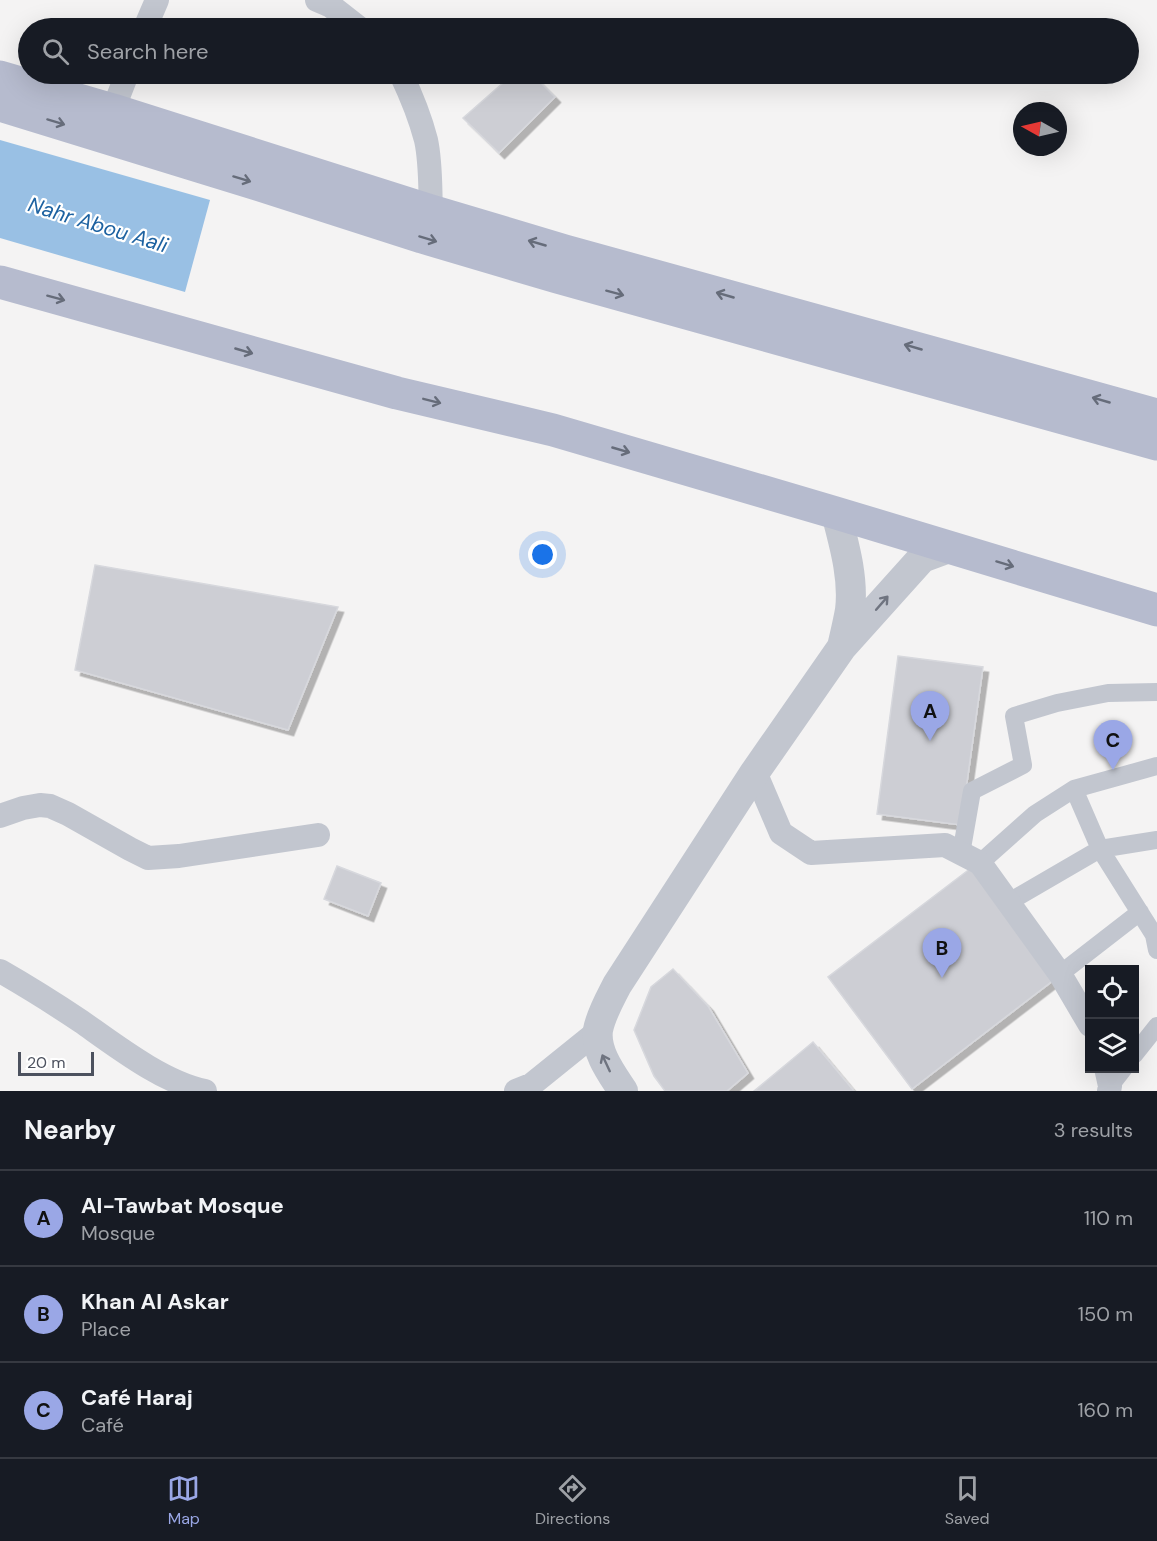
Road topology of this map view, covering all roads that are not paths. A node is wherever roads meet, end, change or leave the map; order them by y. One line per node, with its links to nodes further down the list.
1 (157, 0): 3 (street)
2 (317, 0): 4 (street)
3 (149, 18)
4 (346, 18)
5 (0, 77): 6 (main road)
6 (18, 82)
7 (24, 84): 11 (main road)
8 (123, 84): 11 (street)
9 (406, 84): 12 (street)
10 (0, 105): 15 (main road, one-way to 15)
11 (113, 110): 12 (main road)
12 (430, 211): 14 (main road, one-way to 12)
13 (0, 282): 16 (main road, one-way to 16)
14 (1157, 416)
15 (1157, 444)
16 (837, 513): 17 (main road); 19 (street)
17 (949, 548): 18 (main road, one-way to 18); 19 (street, one-way to 17)
18 (1157, 610)
19 (842, 646): 22 (street)
20 (1157, 692): 28 (street)
21 (1157, 766): 23 (street)
22 (755, 772): 28 (street); 36 (street)
23 (1074, 789): 27 (street); 28 (street)
24 (0, 816): 25 (street)
25 (318, 835)
26 (1157, 840): 27 (street)
27 (1100, 849): 29 (street); 30 (street)
28 (971, 858): 29 (street)
29 (1008, 902): 33 (street)
30 (1140, 912): 31 (street); 33 (street)
31 (1157, 950)
32 (0, 971): 39 (street)
33 (1060, 974): 34 (street)
34 (1086, 1019)
35 (1157, 1026): 37 (street)
36 (598, 1031): 38 (street); 40 (street, one-way to 36)
37 (1139, 1049)
38 (526, 1089)
39 (205, 1091)
40 (623, 1091)

